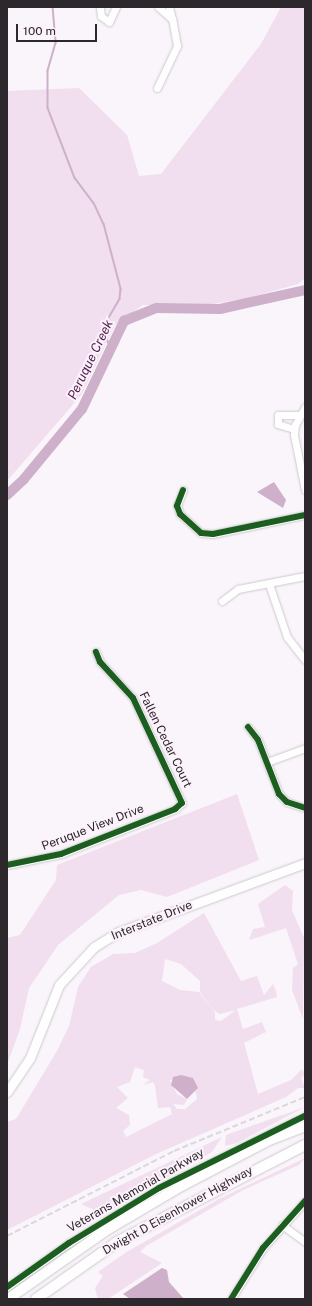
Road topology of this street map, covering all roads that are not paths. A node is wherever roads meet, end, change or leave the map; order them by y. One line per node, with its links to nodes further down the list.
1 (102, 7): 2 (street)
2 (116, 7)
3 (158, 7): 5 (street)
4 (169, 7): 5 (street)
5 (172, 19): 6 (street)
6 (157, 88)
7 (305, 407): 8 (street)
8 (299, 415): 9 (street); 9 (street)
9 (294, 429): 11 (street)
10 (183, 490): 12 (street)
11 (305, 490)
12 (305, 515)
13 (305, 576): 14 (street)
14 (269, 584): 15 (street); 17 (street)
15 (222, 601)
16 (96, 652): 21 (street, Fallen Cedar Court)
17 (305, 660)
18 (248, 727): 20 (street)
19 (305, 748): 20 (street)
20 (267, 762): 22 (street)
21 (182, 803): 24 (street, Peruque View Drive)
22 (305, 808)
23 (305, 863): 25 (main road, Interstate Drive)
24 (7, 865)
25 (7, 1092)
26 (305, 1116): 32 (street, Veterans Memorial Parkway)
27 (305, 1126): 33 (highway, Dwight D Eisenhower Highway)
28 (305, 1145): 34 (highway, Dwight D Eisenhower Highway)
29 (305, 1201): 30 (street)
30 (282, 1226): 31 (street); 35 (street)
31 (305, 1242)
32 (7, 1287)
33 (8, 1299)
34 (36, 1299)
35 (231, 1299)

